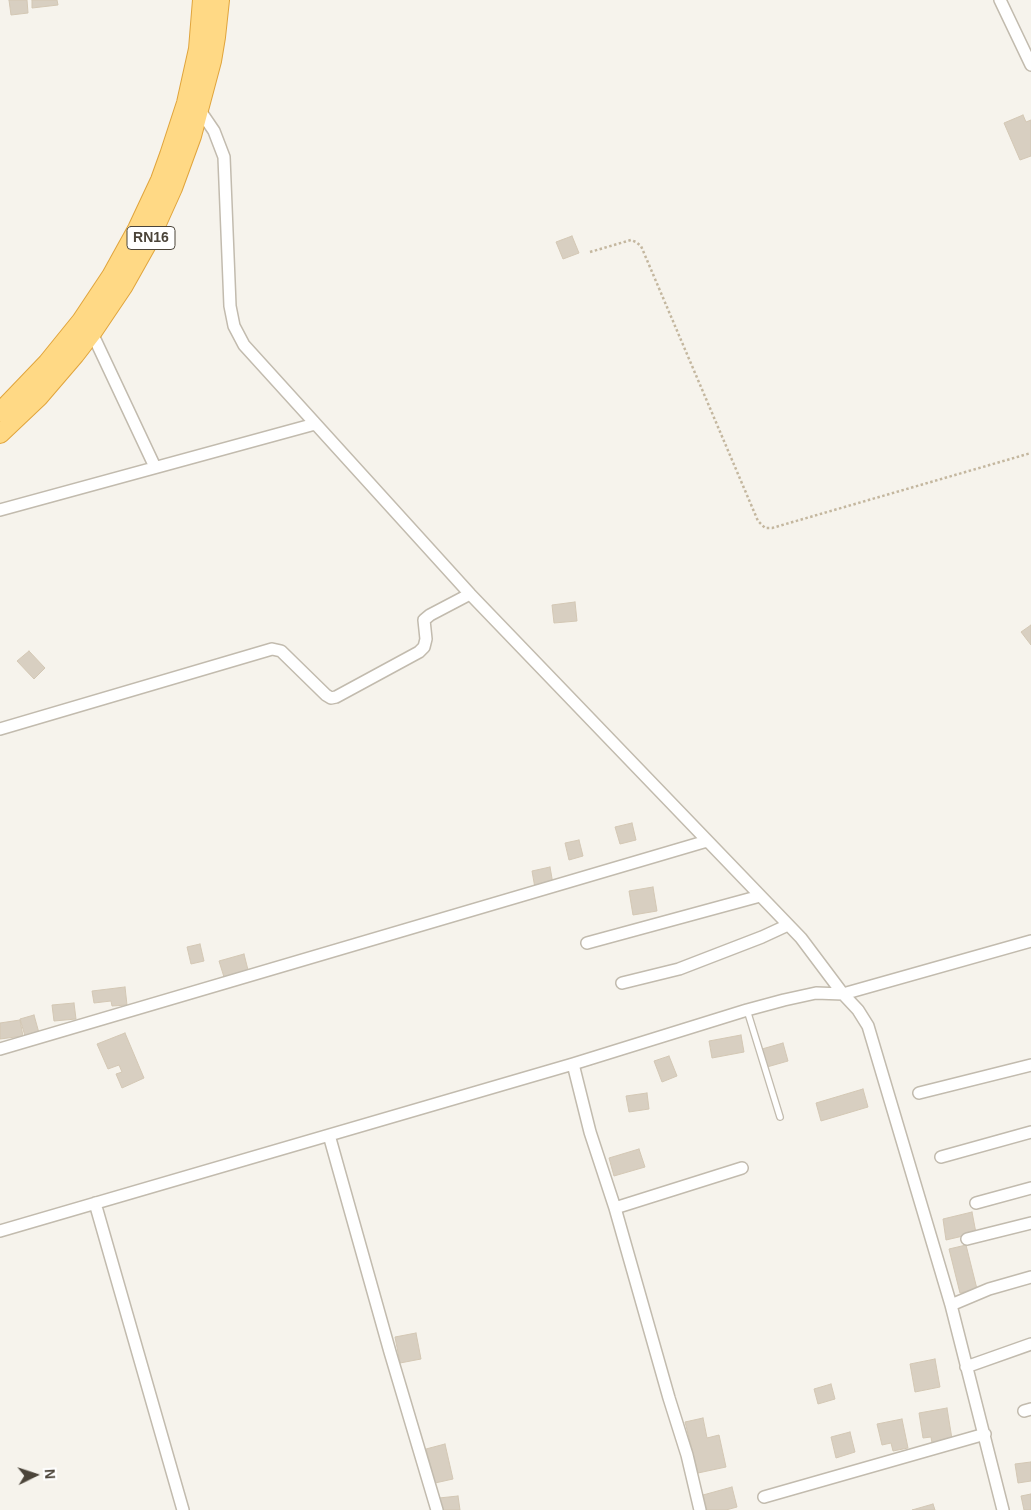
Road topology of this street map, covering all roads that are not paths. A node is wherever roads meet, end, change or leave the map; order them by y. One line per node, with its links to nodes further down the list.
1 (202, 0): 7 (highway, RN16)
2 (220, 0): 5 (highway, RN16)
3 (1000, 0): 4 (street)
4 (1031, 65)
5 (199, 109): 6 (highway, RN16); 8 (street)
6 (92, 333): 9 (highway, RN16); 10 (street)
7 (0, 412)
8 (315, 424): 10 (street); 12 (street)
9 (0, 434)
10 (154, 467): 11 (street)
11 (0, 510)
12 (470, 594): 13 (street); 14 (street)
13 (0, 729)
14 (707, 841): 15 (street); 22 (street)
15 (760, 896): 16 (street); 18 (street)
16 (788, 925): 19 (street); 20 (street)
17 (1031, 941): 20 (street)
18 (587, 943)
19 (622, 983)
20 (843, 994): 21 (street); 39 (street)
21 (747, 1010): 23 (street); 26 (lane)
22 (0, 1049)
23 (573, 1064): 28 (street); 34 (street)
24 (1031, 1066): 25 (street)
25 (920, 1093)
26 (780, 1117)
27 (1031, 1132): 29 (street)
28 (329, 1135): 33 (street); 45 (street)
29 (941, 1157)
30 (742, 1168): 34 (street)
31 (1031, 1188): 32 (street)
32 (976, 1202)
33 (94, 1203): 36 (street); 44 (street)
34 (616, 1208): 46 (street)
35 (1031, 1223): 37 (street)
36 (0, 1231)
37 (967, 1239)
38 (1031, 1277): 39 (street)
39 (951, 1305): 41 (street)
40 (1031, 1344): 41 (street)
41 (966, 1366): 42 (street)
42 (984, 1434): 43 (street); 47 (street)
43 (764, 1497)
44 (183, 1510)
45 (437, 1510)
46 (700, 1510)
47 (1003, 1510)

